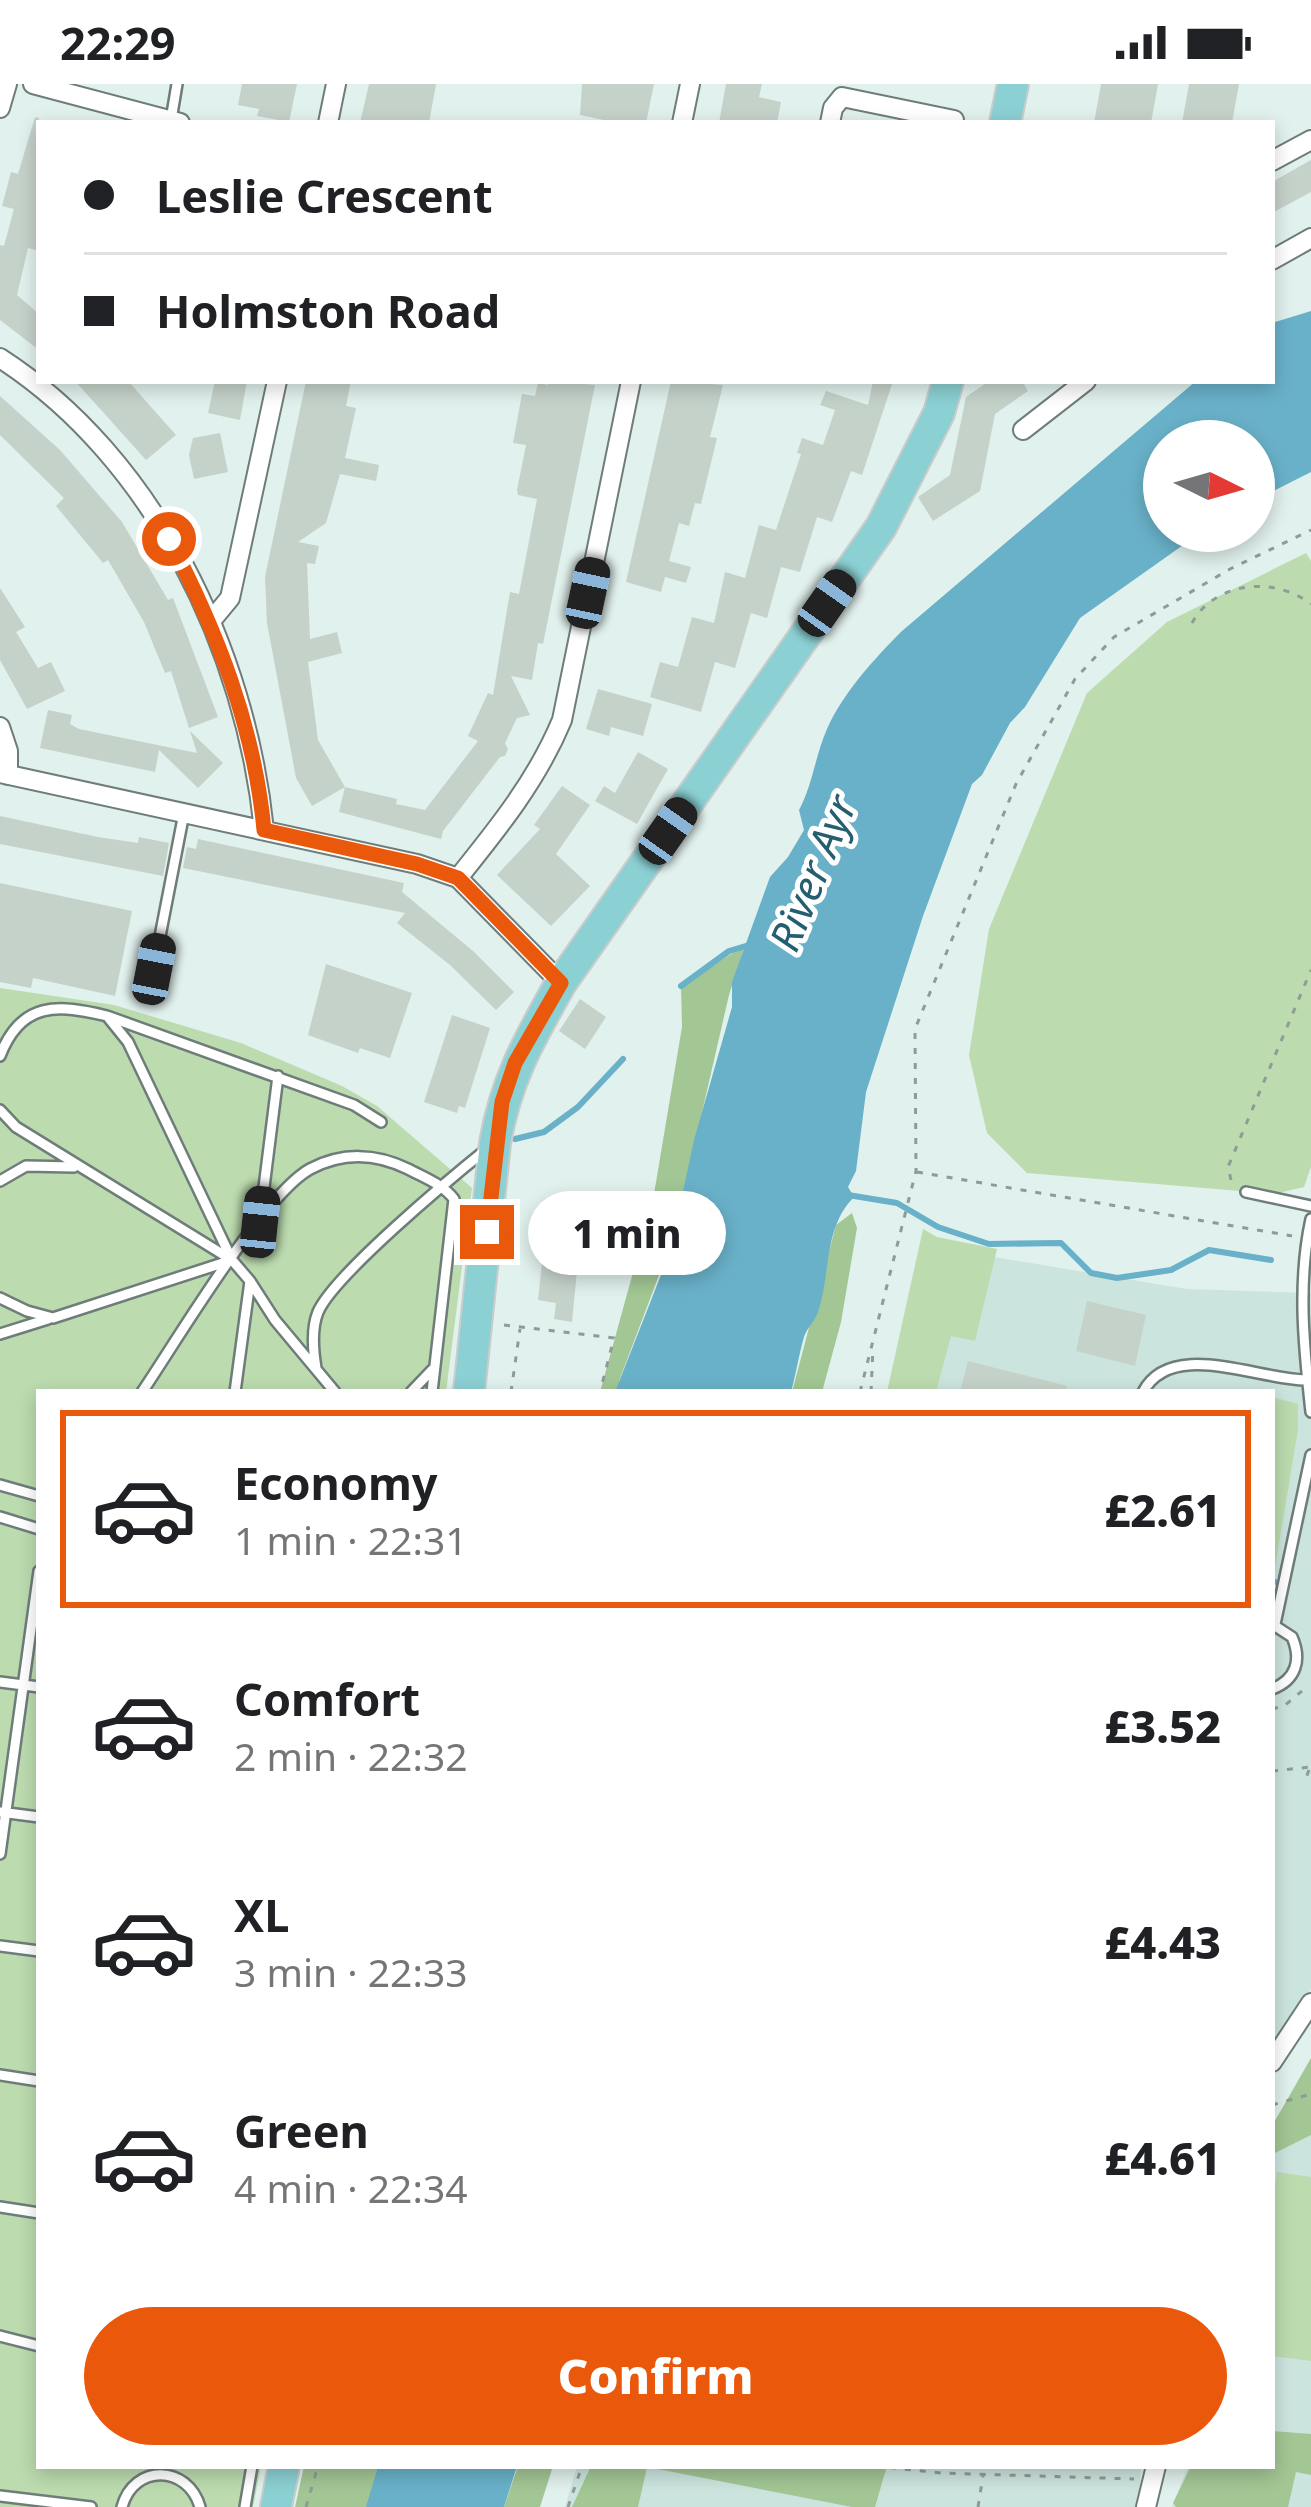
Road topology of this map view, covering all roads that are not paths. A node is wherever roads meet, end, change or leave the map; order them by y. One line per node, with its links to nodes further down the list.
1 (7, 84): 7 (street)
2 (33, 84): 8 (street)
3 (177, 84): 9 (lane)
4 (336, 84): 10 (street)
5 (690, 84): 11 (street)
6 (1013, 84): 14 (main road)
7 (0, 109)
8 (166, 120)
9 (173, 120)
10 (329, 120)
11 (683, 120)
12 (831, 120): 13 (street)
13 (954, 120)
14 (1006, 120)
15 (1311, 140): 16 (street)
16 (1275, 159)
17 (1311, 238): 18 (street)
18 (1275, 258)
19 (0, 358): 25 (street)
20 (276, 384): 25 (street)
21 (630, 384): 30 (street)
22 (947, 384): 31 (main road)
23 (1076, 384): 24 (street)
24 (1023, 430)
25 (211, 621): 29 (street)
26 (0, 727): 27 (street)
27 (4, 774): 28 (street)
28 (184, 813): 29 (street); 32 (lane)
29 (264, 830): 30 (street)
30 (458, 878): 31 (street)
31 (561, 983): 38 (main road)
32 (149, 993)
33 (107, 1016): 34 (lane); 35 (lane); 46 (lane)
34 (0, 1056)
35 (278, 1076): 37 (lane); 45 (lane)
36 (0, 1111): 39 (lane)
37 (381, 1122)
38 (495, 1143): 41 (lane); 59 (main road)
39 (82, 1168): 40 (lane); 46 (lane)
40 (0, 1181)
41 (445, 1187): 45 (lane); 51 (lane); 52 (lane)
42 (1246, 1192): 43 (lane)
43 (1311, 1206)
44 (1311, 1219): 53 (lane)
45 (260, 1222): 46 (lane)
46 (232, 1260): 47 (lane); 49 (lane); 54 (lane)
47 (250, 1281): 52 (lane); 55 (lane)
48 (0, 1298): 49 (lane)
49 (53, 1318): 50 (lane)
50 (0, 1334)
51 (435, 1365): 57 (lane); 58 (lane)
52 (316, 1368): 56 (lane)
53 (1305, 1380): 60 (lane); 61 (lane)
54 (144, 1389)
55 (236, 1389)
56 (333, 1389)
57 (414, 1389)
58 (432, 1389)
59 (469, 1389)
60 (1145, 1389)
61 (1311, 1412)
62 (1311, 1455): 68 (lane)
63 (0, 1485): 64 (lane)
64 (36, 1495)
65 (0, 1517): 66 (lane)
66 (36, 1528)
67 (36, 1592): 73 (lane)
68 (1275, 1615)
69 (1275, 1625): 70 (lane)
70 (1297, 1659): 71 (lane); 75 (lane)
71 (1311, 1663)
72 (0, 1682): 73 (lane)
73 (23, 1685): 74 (lane); 76 (lane)
74 (36, 1687)
75 (1275, 1687)
76 (2, 1812): 77 (lane); 78 (lane)
77 (36, 1817)
78 (0, 1854)
79 (0, 1946): 80 (lane)
80 (36, 1952)
81 (1311, 2003): 82 (street)
82 (1275, 2057)
83 (0, 2075): 84 (lane)
84 (36, 2081)
85 (0, 2207): 86 (lane)
86 (36, 2213)
87 (0, 2336): 88 (lane)
88 (36, 2345)
89 (251, 2469): 97 (lane)
90 (283, 2469): 98 (main road)
91 (167, 2470): 95 (lane); 96 (lane)
92 (1155, 2473): 99 (street)
93 (0, 2496): 94 (lane)
94 (91, 2507)
95 (122, 2507)
96 (200, 2507)
97 (245, 2507)
98 (276, 2507)
99 (1146, 2507)

